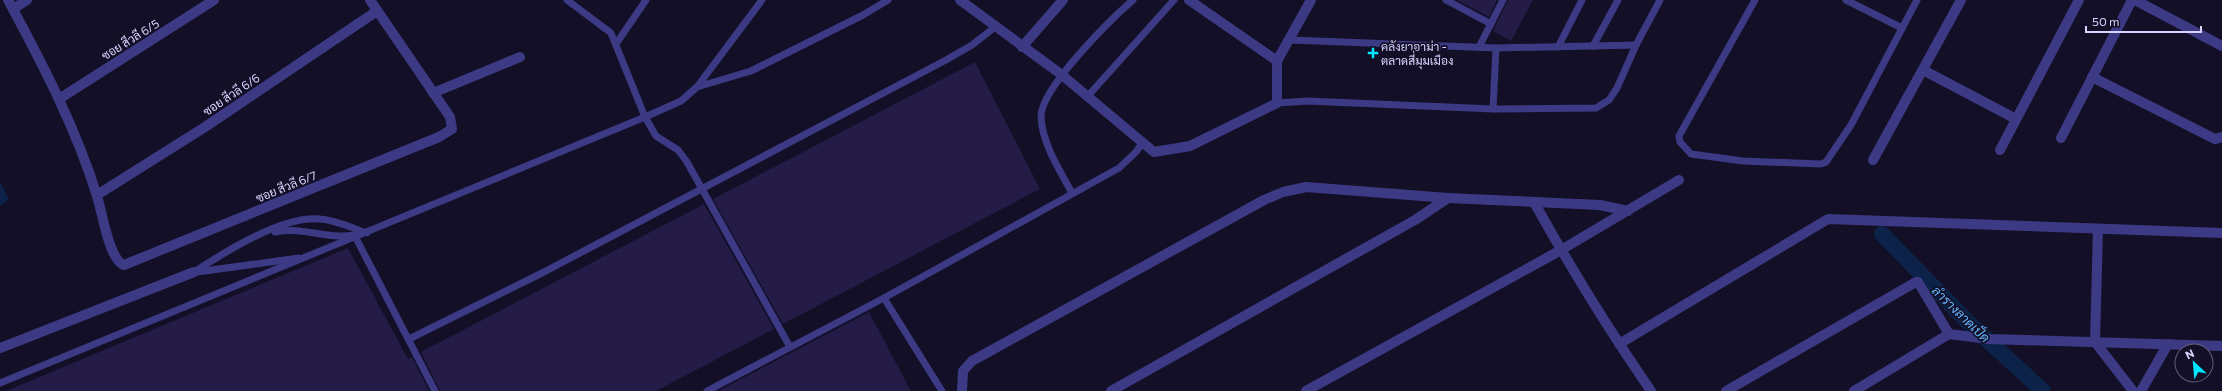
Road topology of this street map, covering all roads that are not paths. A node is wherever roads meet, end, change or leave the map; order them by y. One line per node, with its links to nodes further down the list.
1 (8, 0): 26 (street)
2 (27, 0): 26 (street)
3 (214, 0): 48 (street, ซอย สีวลี 6/5)
4 (370, 0): 27 (street)
5 (567, 0): 32 (lane)
6 (646, 0): 32 (lane)
7 (762, 0): 45 (lane)
8 (888, 0): 45 (lane)
9 (960, 0): 29 (street)
10 (1063, 0): 36 (street)
11 (1133, 0): 43 (lane)
12 (1174, 0): 47 (lane)
13 (1189, 0): 41 (street)
14 (1311, 0): 31 (street)
15 (1446, 0): 28 (lane)
16 (1503, 0): 28 (lane)
17 (1582, 0): 38 (lane)
18 (1618, 0): 34 (lane)
19 (1660, 0): 33 (lane)
20 (1756, 0): 30 (lane)
21 (1846, 0): 30 (lane)
22 (1917, 0): 30 (lane)
23 (1961, 0): 42 (street)
24 (2079, 0): 52 (street)
25 (2134, 0): 35 (street); 44 (street)
26 (13, 10): 48 (street)
27 (377, 11): 46 (street); 61 (street, ซอย สีวลี 6/6)
28 (1491, 24): 37 (lane)
29 (995, 27): 36 (street); 59 (lane)
30 (1902, 28)
31 (1290, 40): 37 (lane); 41 (street)
32 (616, 44): 51 (lane)
33 (1636, 45): 34 (lane); 50 (lane)
34 (1593, 46): 38 (lane)
35 (2222, 46)
36 (1022, 47): 43 (street)
37 (1479, 47): 39 (lane)
38 (1558, 47): 39 (lane)
39 (1496, 48): 50 (lane)
40 (520, 57): 46 (street)
41 (1277, 61): 49 (street)
42 (1923, 70): 52 (street); 57 (street)
43 (1062, 75): 47 (street); 60 (lane)
44 (2092, 77): 53 (street); 54 (street)
45 (697, 87): 51 (lane)
46 (433, 93): 61 (street, ซอย สีวลี 6/7)
47 (1087, 97): 55 (street)
48 (59, 99): 61 (street)
49 (1277, 103): 50 (lane); 55 (street)
50 (1493, 109)
51 (645, 117): 59 (lane); 66 (lane)
52 (2016, 119): 56 (street)
53 (2222, 137)
54 (2061, 138)
55 (1142, 143): 60 (lane)
56 (2000, 150)
57 (1873, 160)
58 (1678, 180): 64 (street)
59 (702, 188): 75 (lane); 80 (lane)
60 (1072, 193): 73 (lane)
61 (97, 195)
62 (1448, 198): 63 (street); 86 (street); 87 (street)
63 (1534, 202): 64 (street); 70 (street)
64 (1628, 211): 70 (street)
65 (2098, 229): 67 (street); 76 (street); 77 (street)
66 (367, 233): 68 (lane); 68 (lane); 69 (lane)
67 (2222, 233)
68 (260, 235): 72 (lane)
69 (356, 238): 71 (lane); 75 (lane)
70 (1561, 250): 77 (street); 88 (street)
71 (318, 253): 72 (lane); 82 (lane)
72 (194, 272): 81 (street)
73 (884, 298): 80 (lane); 85 (lane)
74 (1950, 334): 76 (street); 90 (street); 91 (street)
75 (409, 339): 83 (lane)
76 (2095, 342): 78 (street); 92 (street)
77 (1619, 344): 89 (street)
78 (2168, 344): 79 (street); 93 (street)
79 (2222, 346)
80 (790, 347): 84 (lane)
81 (0, 348)
82 (0, 383)
83 (435, 391)
84 (708, 391)
85 (942, 391)
86 (962, 391)
87 (1111, 391)
88 (1306, 391)
89 (1651, 391)
90 (1726, 391)
91 (1854, 391)
92 (2133, 391)
93 (2141, 391)

